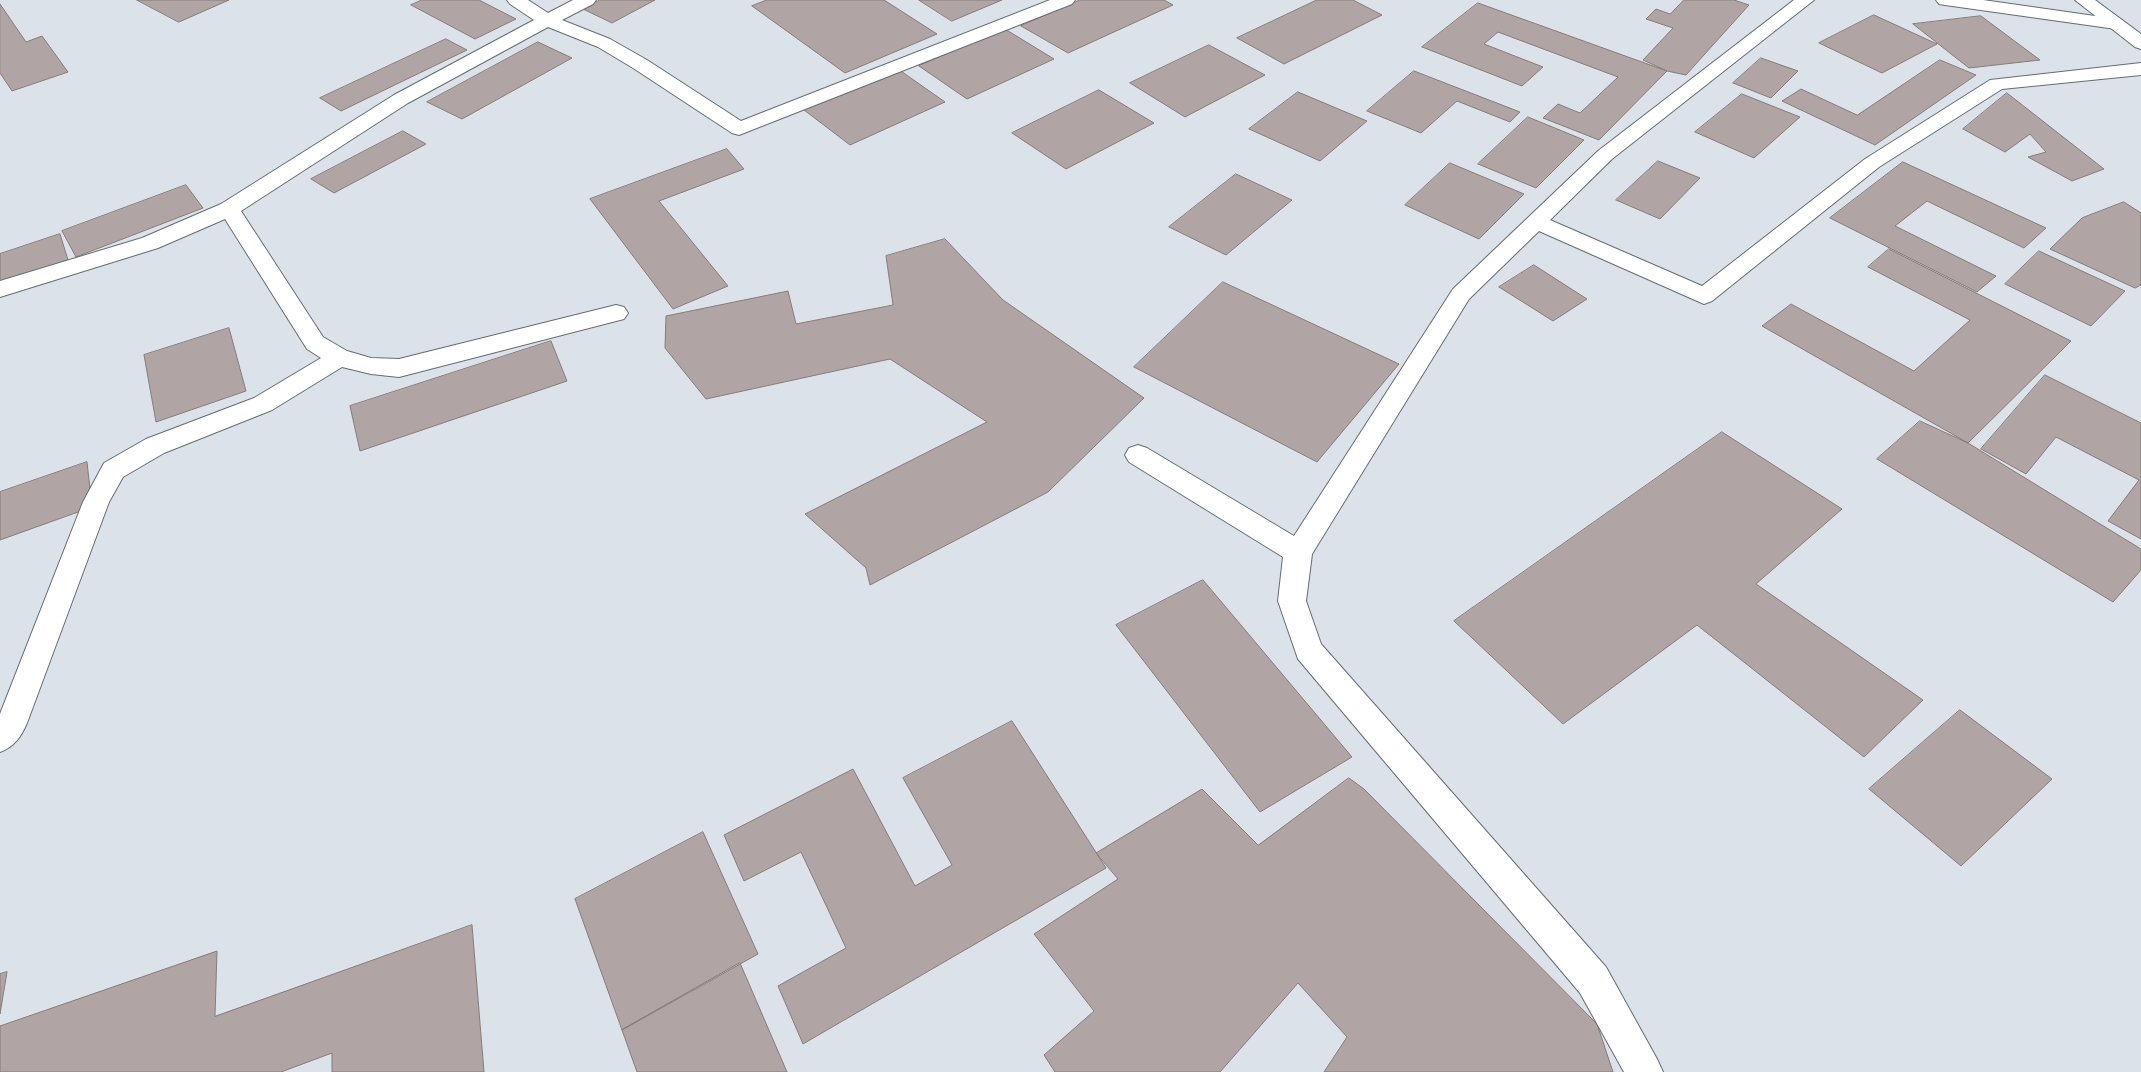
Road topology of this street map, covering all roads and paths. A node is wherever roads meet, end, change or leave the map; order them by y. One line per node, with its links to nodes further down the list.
1 (516, 0): 7 (street)
2 (587, 0): 7 (street)
3 (1066, 0): 7 (street)
4 (1804, 0): 12 (street)
5 (1945, 0): 8 (street)
6 (2084, 0): 8 (street)
7 (547, 20): 11 (street)
8 (2116, 24): 9 (street)
9 (2138, 38)
10 (2141, 69): 12 (street)
11 (229, 209): 13 (street); 15 (street)
12 (1536, 222): 17 (street)
13 (0, 288)
14 (616, 313): 15 (street)
15 (339, 358): 18 (street)
16 (1138, 455): 17 (street)
17 (1298, 552): 19 (street)
18 (0, 738)
19 (1644, 1072)

